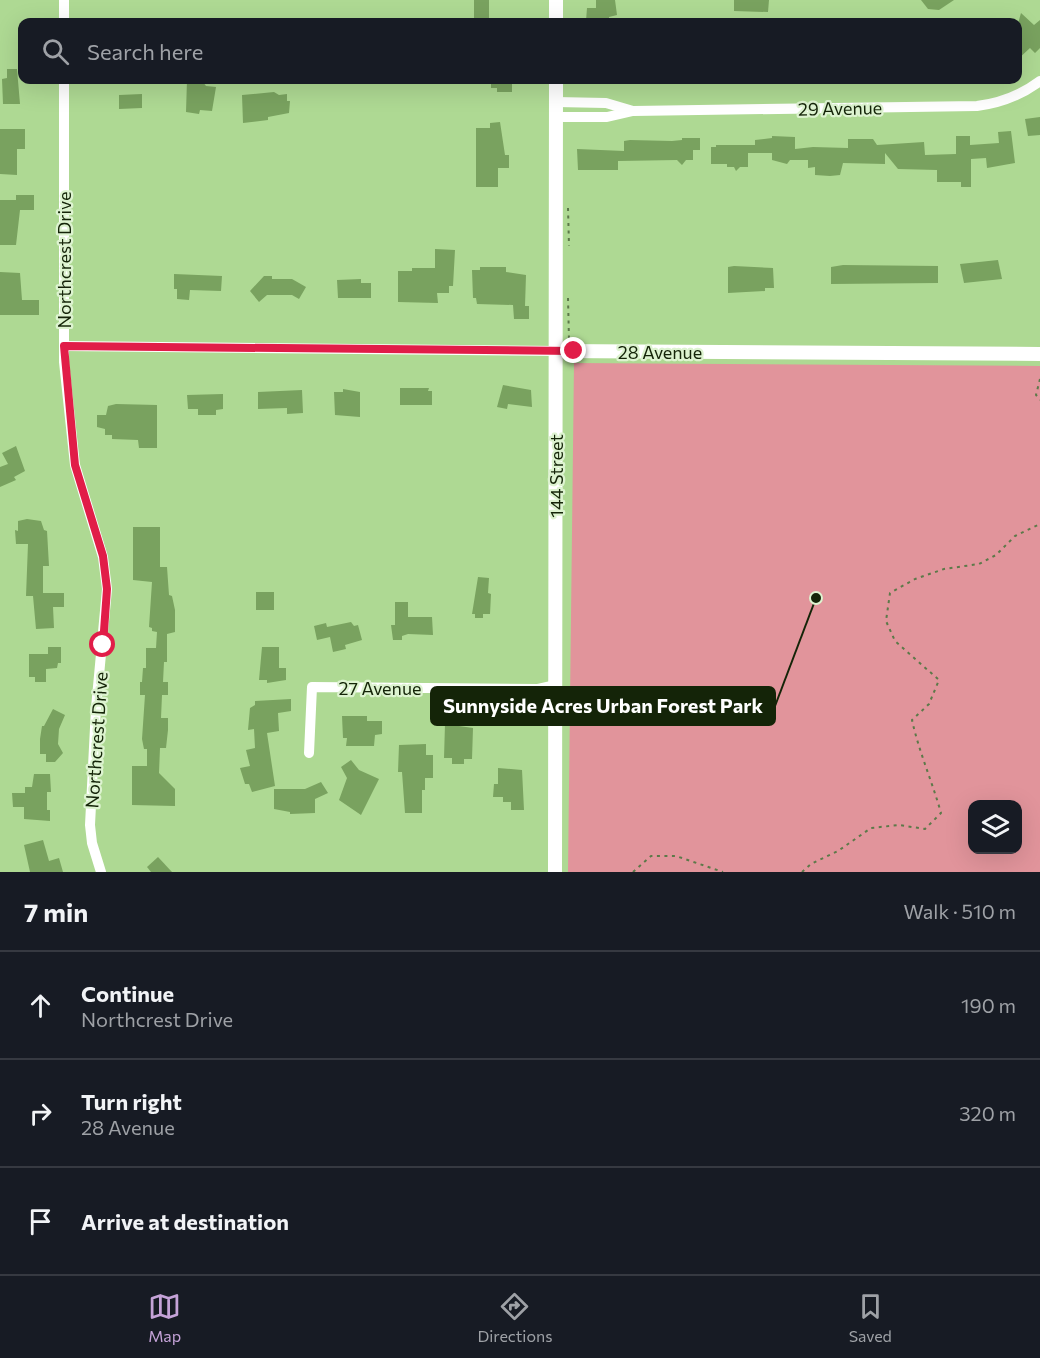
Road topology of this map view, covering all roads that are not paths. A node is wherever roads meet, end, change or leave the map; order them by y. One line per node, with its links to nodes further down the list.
1 (64, 0): 3 (street)
2 (556, 0): 4 (street)
3 (64, 18)
4 (556, 18)
5 (1040, 81): 9 (street, 29 Avenue)
6 (64, 84): 11 (street, Northcrest Drive)
7 (556, 84): 8 (street, 144 Street)
8 (556, 102): 9 (street, 29 Avenue); 10 (street, 144 Street)
9 (633, 111): 10 (street, 29 Avenue)
10 (556, 117): 12 (street, 144 Street)
11 (64, 346): 12 (street, 28 Avenue); 16 (street, Northcrest Drive)
12 (556, 351): 13 (street, 28 Avenue); 14 (street, 144 Street)
13 (1040, 354)
14 (556, 685): 15 (street, 27 Avenue); 17 (street, 144 Street)
15 (309, 753)
16 (100, 869)
17 (555, 872)

